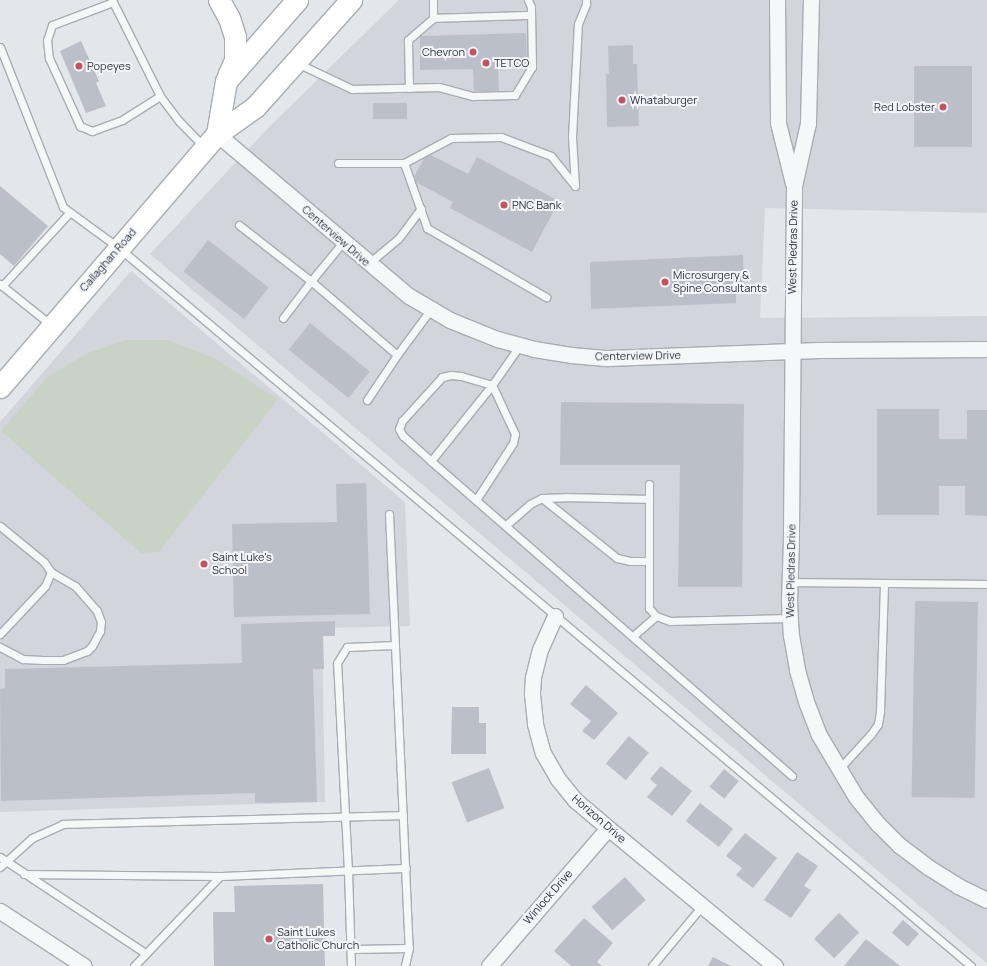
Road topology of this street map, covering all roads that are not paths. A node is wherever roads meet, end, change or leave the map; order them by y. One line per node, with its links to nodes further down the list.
1 (218, 0): 14 (main road)
2 (297, 0): 14 (main road)
3 (351, 0): 13 (main road, Callaghan Road)
4 (433, 0): 11 (lane)
5 (528, 0): 10 (lane)
6 (586, 0): 19 (lane)
7 (776, 0): 20 (street, West Piedras Drive)
8 (811, 0): 20 (street, West Piedras Drive)
9 (112, 1): 16 (lane); 16 (lane)
10 (531, 15): 11 (lane); 15 (lane)
11 (433, 18): 15 (lane)
12 (0, 47): 22 (lane)
13 (295, 62): 15 (lane); 17 (main road, Callaghan Road)
14 (226, 81): 17 (main road)
15 (409, 88)
16 (160, 96): 17 (lane)
17 (211, 141): 24 (street, Centerview Drive); 25 (main road, Callaghan Road)
18 (338, 163): 19 (lane)
19 (404, 163): 21 (lane)
20 (794, 186): 35 (street, West Piedras Drive)
21 (421, 209): 26 (lane); 29 (lane)
22 (70, 212): 25 (lane); 28 (lane)
23 (239, 225): 27 (lane)
24 (343, 242): 26 (street, Centerview Drive); 27 (lane)
25 (119, 248): 32 (main road, Callaghan Road); 53 (lane)
26 (368, 263): 30 (street, Centerview Drive)
27 (311, 281): 31 (lane); 36 (lane)
28 (1, 285): 32 (lane)
29 (546, 297)
30 (431, 309): 33 (street, Centerview Drive); 36 (lane)
31 (283, 318)
32 (52, 326): 37 (main road, Callaghan Road)
33 (520, 345): 35 (street, Centerview Drive); 38 (lane)
34 (987, 349): 35 (street, Centerview Drive)
35 (792, 350): 50 (street, West Piedras Drive)
36 (397, 355): 39 (lane)
37 (5, 378)
38 (492, 385): 40 (lane); 40 (lane); 44 (lane)
39 (367, 400)
40 (431, 461): 44 (lane)
41 (649, 484): 43 (lane)
42 (542, 498): 43 (lane); 46 (lane); 48 (lane)
43 (649, 499): 48 (lane)
44 (476, 500): 46 (lane)
45 (389, 514): 58 (lane)
46 (506, 525): 57 (lane)
47 (0, 526): 49 (lane)
48 (649, 561): 54 (lane)
49 (51, 572): 56 (lane); 59 (lane)
50 (790, 582): 51 (lane); 55 (street, West Piedras Drive)
51 (884, 584): 52 (lane); 60 (lane)
52 (987, 584)
53 (555, 616): 64 (street, Horizon Drive); 83 (lane)
54 (656, 616): 55 (lane); 57 (lane)
55 (790, 618): 60 (street, West Piedras Drive)
56 (0, 634)
57 (633, 636): 61 (lane)
58 (395, 645): 62 (lane); 63 (lane)
59 (0, 648)
60 (838, 770): 70 (street, West Piedras Drive)
61 (792, 776)
62 (403, 815): 63 (lane); 66 (lane)
63 (346, 816): 65 (lane); 67 (lane)
64 (608, 828): 71 (street, Horizon Drive); 80 (street, Winlock Drive)
65 (1, 860): 68 (lane)
66 (406, 868): 67 (lane); 73 (lane)
67 (348, 871): 69 (lane); 74 (lane)
68 (24, 874): 69 (lane); 75 (lane)
69 (220, 876): 75 (lane)
70 (987, 900)
71 (702, 906): 81 (lane); 82 (street, Horizon Drive)
72 (0, 911): 76 (street)
73 (409, 948): 74 (lane); 79 (lane)
74 (351, 949): 78 (lane)
75 (145, 952): 77 (lane)
76 (84, 966)
77 (134, 966)
78 (351, 966)
79 (405, 966)
80 (489, 966)
81 (652, 966)
82 (775, 966)
83 (971, 966)

